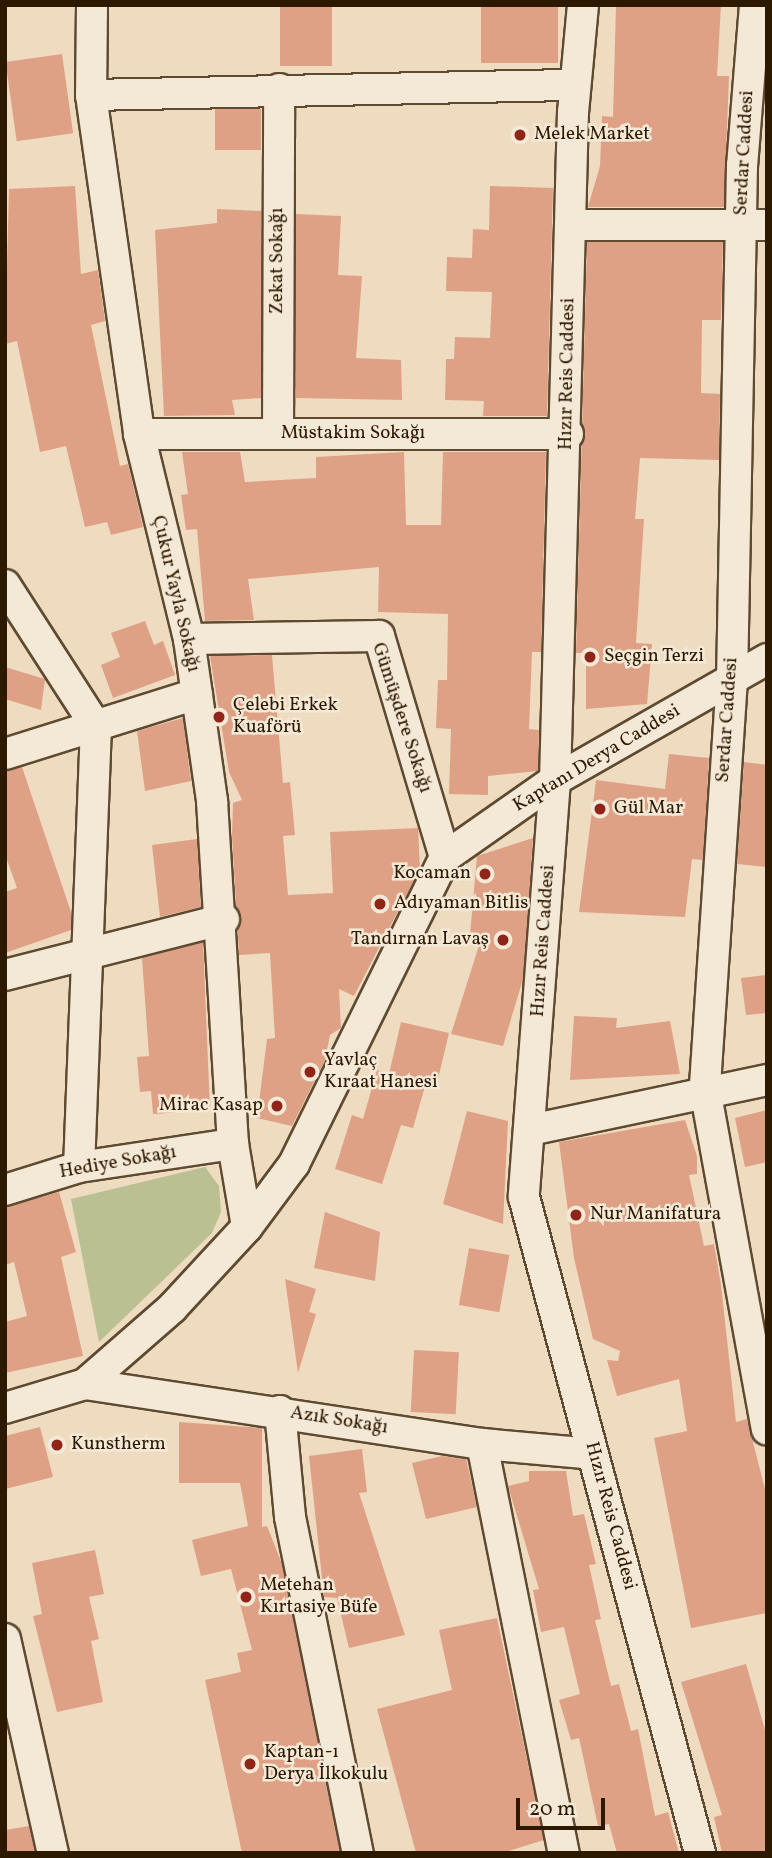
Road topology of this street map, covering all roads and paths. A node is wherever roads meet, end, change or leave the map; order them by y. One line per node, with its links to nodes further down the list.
1 (92, 5): 6 (street, Çukur Yayla Sokağı)
2 (583, 5): 4 (street, Hızır Reis Caddesi)
3 (755, 5): 8 (street, Serdar Caddesi)
4 (575, 85): 5 (street); 7 (street, Hızır Reis Caddesi)
5 (279, 89): 6 (street); 10 (street, Zekat Sokağı)
6 (91, 94): 9 (street, Çukur Yayla Sokağı)
7 (570, 225): 8 (street); 11 (street, Hızır Reis Caddesi)
8 (754, 225): 17 (street, Serdar Caddesi)
9 (139, 434): 10 (street, Müstakim Sokağı); 15 (street, Çukur Yayla Sokağı)
10 (278, 434): 11 (street, Müstakim Sokağı)
11 (568, 434): 21 (street, Hızır Reis Caddesi)
12 (5, 584): 14 (street)
13 (5, 617): 14 (street)
14 (38, 629): 19 (street)
15 (190, 639): 18 (street, Çukur Yayla Sokağı); 22 (street, Gümüşdere Sokağı)
16 (767, 659): 17 (street, Kaptanı Derya Caddesi)
17 (732, 679): 21 (street, Kaptanı Derya Caddesi); 27 (street, Serdar Caddesi)
18 (197, 694): 19 (street); 23 (street, Çukur Yayla Sokağı)
19 (96, 726): 20 (street); 24 (street)
20 (5, 754)
21 (555, 780): 22 (street, Kaptanı Derya Caddesi); 28 (street, Hızır Reis Caddesi)
22 (445, 857): 32 (street, Kaptanı Derya Caddesi)
23 (224, 919): 24 (street); 29 (street, Çukur Yayla Sokağı)
24 (83, 953): 25 (street); 30 (street)
25 (5, 975)
26 (767, 1080): 27 (street)
27 (705, 1089): 28 (street); 36 (street, Serdar Caddesi)
28 (530, 1130): 38 (street, Hızır Reis Caddesi)
29 (233, 1144): 30 (street, Hediye Sokağı); 32 (street, Çukur Yayla Sokağı)
30 (79, 1167): 31 (street, Hediye Sokağı)
31 (5, 1190)
32 (247, 1227): 33 (street, Kaptanı Derya Caddesi)
33 (85, 1384): 34 (street, Kaptanı Derya Caddesi); 35 (street, Azık Sokağı)
34 (5, 1408)
35 (280, 1411): 37 (street, Azık Sokağı); 41 (street)
36 (767, 1429)
37 (481, 1444): 38 (street, Azık Sokağı); 42 (street)
38 (593, 1454): 43 (street, Hızır Reis Caddesi)
39 (5, 1639): 40 (street)
40 (53, 1853)
41 (358, 1853)
42 (564, 1853)
43 (701, 1853)

